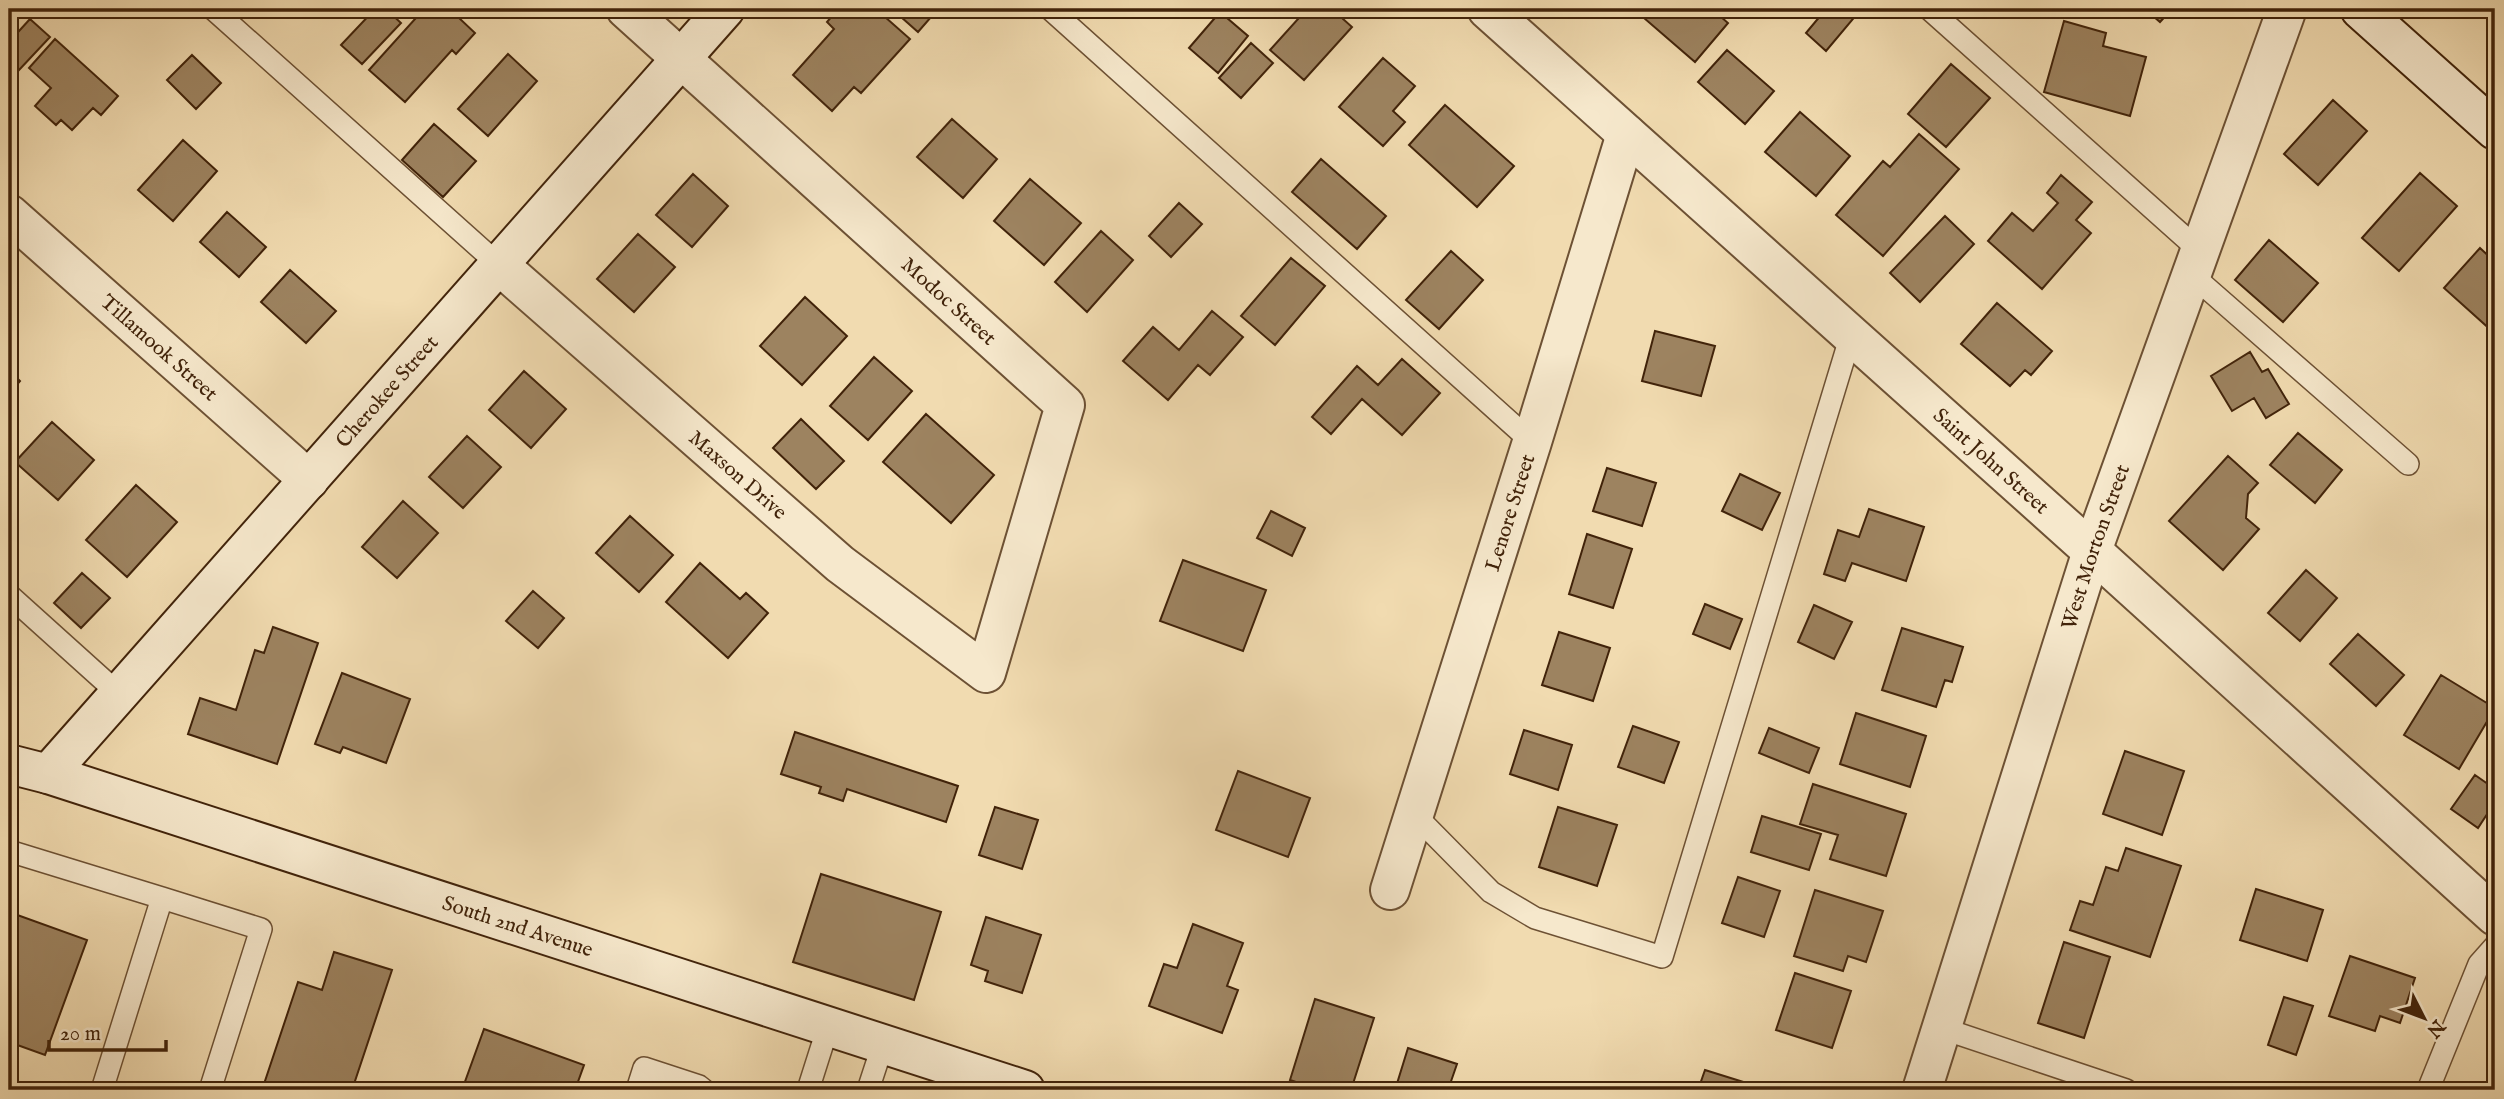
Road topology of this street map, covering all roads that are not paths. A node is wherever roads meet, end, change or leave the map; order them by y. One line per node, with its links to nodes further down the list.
1 (212, 9): 14 (lane)
2 (626, 9): 9 (street, Modoc Street)
3 (725, 9): 9 (street, Cherokee Street)
4 (1050, 9): 16 (lane)
5 (1487, 9): 11 (street, Saint John Street)
6 (1929, 9): 13 (lane)
7 (2287, 9): 13 (street, West Morton Street)
8 (2360, 9): 10 (street)
9 (681, 59): 14 (street, Cherokee Street); 21 (street, Modoc Street)
10 (2495, 130)
11 (1626, 134): 15 (street, Saint John Street); 16 (street, Lenore Street)
12 (9, 214): 18 (street, Tillamook Street)
13 (2196, 263): 17 (lane); 19 (street, West Morton Street)
14 (499, 265): 18 (street, Cherokee Street); 21 (street, Maxson Drive)
15 (1851, 335): 19 (street, Saint John Street); 24 (lane)
16 (1532, 442): 24 (street, Lenore Street)
17 (2408, 464)
18 (309, 480): 22 (street, Cherokee Street)
19 (2092, 551): 28 (street, Saint John Street); 31 (street, West Morton Street)
20 (9, 595): 22 (lane)
21 (986, 673)
22 (120, 695): 23 (street, Cherokee Street)
23 (20, 772): 30 (street, South 2nd Avenue)
24 (1414, 814): 26 (street, Lenore Street)
25 (9, 851): 27 (lane)
26 (1390, 890)
27 (162, 898): 34 (lane); 35 (lane)
28 (2495, 916)
29 (2495, 946): 42 (lane)
30 (828, 1027): 32 (street, South 2nd Avenue); 38 (lane)
31 (1941, 1028): 33 (street, West Morton Street); 41 (lane)
32 (883, 1044): 39 (lane); 40 (street, South 2nd Avenue)
33 (1932, 1088)
34 (102, 1090)
35 (210, 1090)
36 (637, 1090): 37 (lane)
37 (704, 1090)
38 (808, 1090)
39 (868, 1090)
40 (1025, 1090)
41 (2126, 1090)
42 (2428, 1090)

